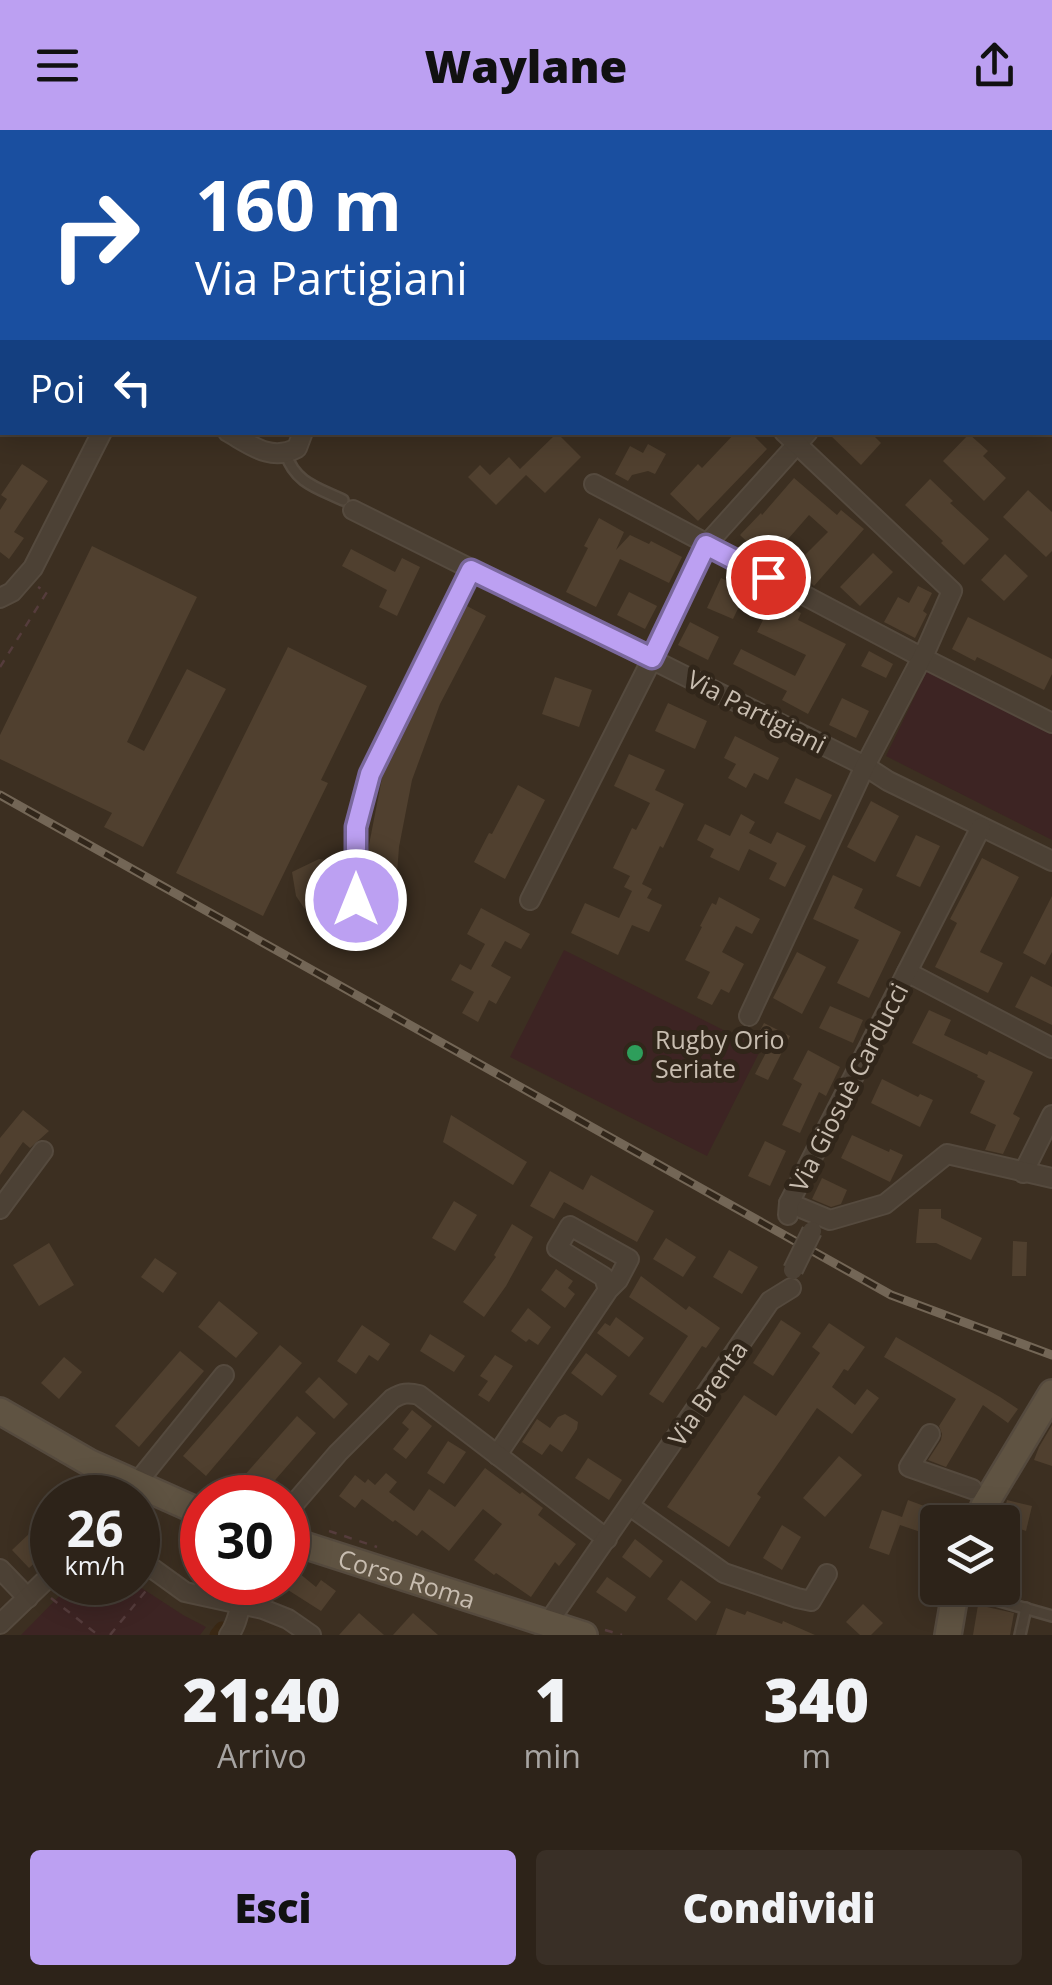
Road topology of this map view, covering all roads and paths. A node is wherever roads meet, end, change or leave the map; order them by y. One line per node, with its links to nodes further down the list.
1 (100, 435): 10 (street)
2 (234, 435): 5 (street)
3 (302, 435): 5 (street)
4 (797, 436): 8 (street); 13 (street)
5 (286, 454): 7 (lane)
6 (594, 484): 8 (street)
7 (348, 505): 9 (street, Via Partigiani)
8 (706, 545): 12 (street); 13 (street)
9 (471, 570): 12 (street, Via Partigiani); 19 (street)
10 (22, 580): 11 (street); 14 (path)
11 (0, 598)
12 (652, 658): 16 (street, Via Partigiani); 20 (street)
13 (921, 658): 15 (street); 16 (street)
14 (0, 667)
15 (1052, 723)
16 (865, 766): 17 (street, Via Partigiani); 22 (street)
17 (982, 827): 18 (street, Via Partigiani); 21 (street, Via Giosuè Carducci)
18 (1052, 861)
19 (356, 900)
20 (530, 900)
21 (907, 972): 23 (street, Via Giosuè Carducci); 26 (street, Via Giosuè Carducci)
22 (748, 1016)
23 (1052, 1048)
24 (1052, 1115): 26 (street)
25 (42, 1150): 28 (street)
26 (1022, 1172): 27 (street)
27 (1052, 1178)
28 (0, 1209)
29 (812, 1231): 41 (street, Via Brenta, bridge)
30 (608, 1290): 35 (street)
31 (224, 1375): 37 (street)
32 (1052, 1393): 40 (street)
33 (0, 1410): 36 (street)
34 (930, 1434): 39 (street)
35 (497, 1455): 38 (street); 42 (street)
36 (108, 1475)
37 (143, 1475)
38 (310, 1485)
39 (972, 1489)
40 (985, 1505)
41 (630, 1506): 42 (street, Via Brenta); 46 (street)
42 (607, 1538): 58 (street, Via Brenta)
43 (310, 1547): 58 (street, Corso Roma)
44 (0, 1569): 48 (street)
45 (160, 1574): 47 (street)
46 (828, 1574)
47 (180, 1588)
48 (30, 1598)
49 (32, 1605): 57 (street)
50 (62, 1605): 59 (path)
51 (135, 1605): 60 (path)
52 (240, 1605): 61 (street); 62 (street)
53 (953, 1605): 64 (street)
54 (1016, 1605): 55 (lane)
55 (1026, 1608): 56 (lane); 65 (lane)
56 (1052, 1616)
57 (0, 1624)
58 (547, 1624): 63 (street, Corso Roma)
59 (98, 1635)
60 (110, 1635)
61 (230, 1635)
62 (311, 1635)
63 (584, 1635)
64 (948, 1635)
65 (1020, 1635)

